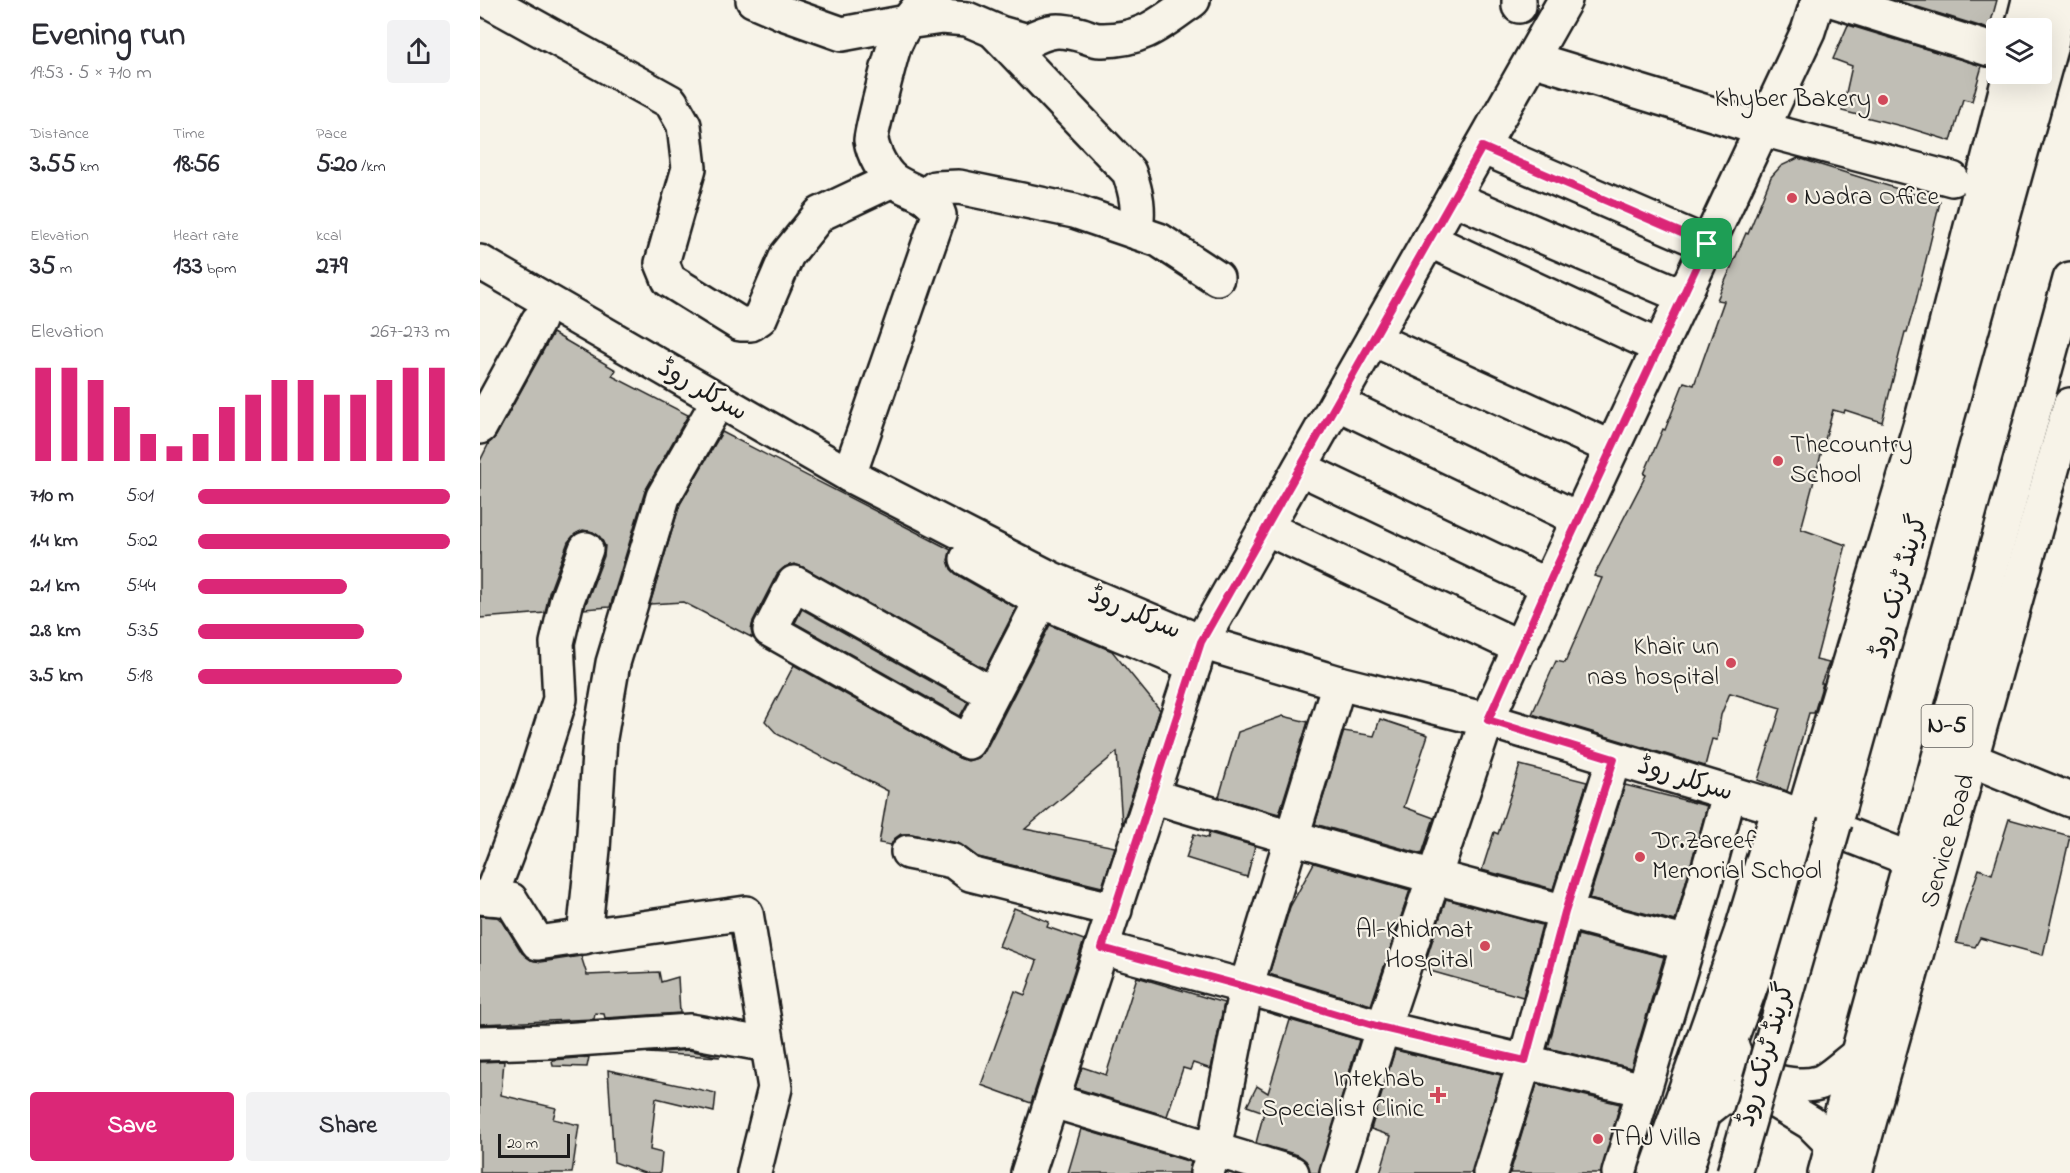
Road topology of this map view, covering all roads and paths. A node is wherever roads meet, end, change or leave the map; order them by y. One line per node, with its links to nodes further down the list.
1 (487, 0): 19 (main road)
2 (753, 0): 9 (main road)
3 (1193, 0): 12 (main road)
4 (1565, 0): 14 (main road)
5 (1818, 0): 16 (main road)
6 (1832, 0): 13 (main road)
7 (2029, 0): 11 (main road)
8 (2060, 0): 86 (main road, گرینڈ ٹرنک روڈ, bridge)
9 (786, 7): 10 (main road)
10 (916, 11): 12 (main road); 19 (main road)
11 (2024, 18)
12 (993, 29): 22 (main road)
13 (1986, 48)
14 (1532, 59): 16 (main road); 17 (main road)
15 (2007, 84): 55 (main road)
16 (1762, 129): 18 (main road); 24 (main road)
17 (1482, 147): 20 (main road); 24 (main road)
18 (1952, 179)
19 (892, 180): 21 (main road)
20 (1453, 198): 23 (main road); 29 (main road)
21 (928, 199): 22 (main road); 39 (main road)
22 (1136, 232): 26 (main road)
23 (1430, 240): 31 (main road); 32 (main road)
24 (1707, 244): 29 (main road)
25 (480, 262): 30 (main road, سرکلر روڈ)
26 (1216, 278)
27 (2070, 279): 58 (main road, N-5)
28 (480, 287): 30 (main road)
29 (1683, 296): 32 (main road)
30 (543, 311): 35 (main road); 36 (main road); 39 (main road, سرکلر روڈ)
31 (1373, 339): 33 (main road); 37 (main road)
32 (1659, 347): 37 (main road)
33 (1337, 403): 38 (main road); 40 (main road)
34 (2070, 405): 51 (main road, Service Road)
35 (710, 415): 44 (main road); 63 (main road)
36 (480, 427)
37 (1612, 448): 40 (main road)
38 (1300, 468): 41 (main road); 43 (main road)
39 (849, 475): 46 (main road, سرکلر روڈ)
40 (1579, 519): 43 (main road)
41 (1266, 528): 45 (main road); 46 (main road)
42 (586, 549): 60 (main road)
43 (1548, 586): 45 (main road)
44 (1041, 601): 46 (main road); 48 (main road)
45 (1521, 648): 49 (main road)
46 (1198, 653): 47 (main road, سرکلر روڈ); 53 (main road)
47 (1339, 683): 49 (main road, سرکلر روڈ); 56 (main road)
48 (992, 694): 48 (main road)
49 (1488, 720): 50 (main road, سرکلر روڈ); 59 (main road)
50 (1614, 759): 52 (main road, سرکلر روڈ); 62 (main road)
51 (1972, 760): 54 (main road); 87 (main road, Service Road)
52 (1727, 793): 55 (main road, سرکلر روڈ); 64 (main road)
53 (1152, 796): 56 (main road); 61 (main road)
54 (2070, 800)
55 (1790, 812): 58 (main road, سرکلر روڈ); 68 (main road); 84 (main road)
56 (1292, 838): 59 (main road); 66 (main road)
57 (908, 852): 61 (main road)
58 (1910, 859): 71 (main road, N-5)
59 (1434, 878): 62 (main road); 67 (main road)
60 (485, 897): 63 (main road)
61 (1114, 910): 65 (main road)
62 (1565, 912): 64 (main road); 72 (main road)
63 (584, 937): 70 (main road)
64 (1688, 944): 73 (main road)
65 (1102, 948): 66 (main road); 74 (main road)
66 (1246, 987): 67 (main road); 77 (main road)
67 (1383, 1028): 72 (main road); 81 (main road)
68 (1730, 1041): 71 (main road); 75 (main road)
69 (480, 1043): 70 (main road)
70 (768, 1045): 78 (main road)
71 (1856, 1056): 76 (main road, N-5)
72 (1525, 1061): 73 (main road); 82 (main road)
73 (1644, 1090): 83 (main road)
74 (1053, 1101): 77 (main road); 79 (main road)
75 (1704, 1112): 76 (main road); 85 (main road)
76 (1828, 1159)
77 (1210, 1161): 80 (main road)
78 (753, 1173)
79 (1028, 1173)
80 (1292, 1173)
81 (1337, 1173)
82 (1490, 1173)
83 (1619, 1173)
84 (1656, 1173)
85 (1685, 1173)
86 (1734, 1173)
87 (1855, 1173)

